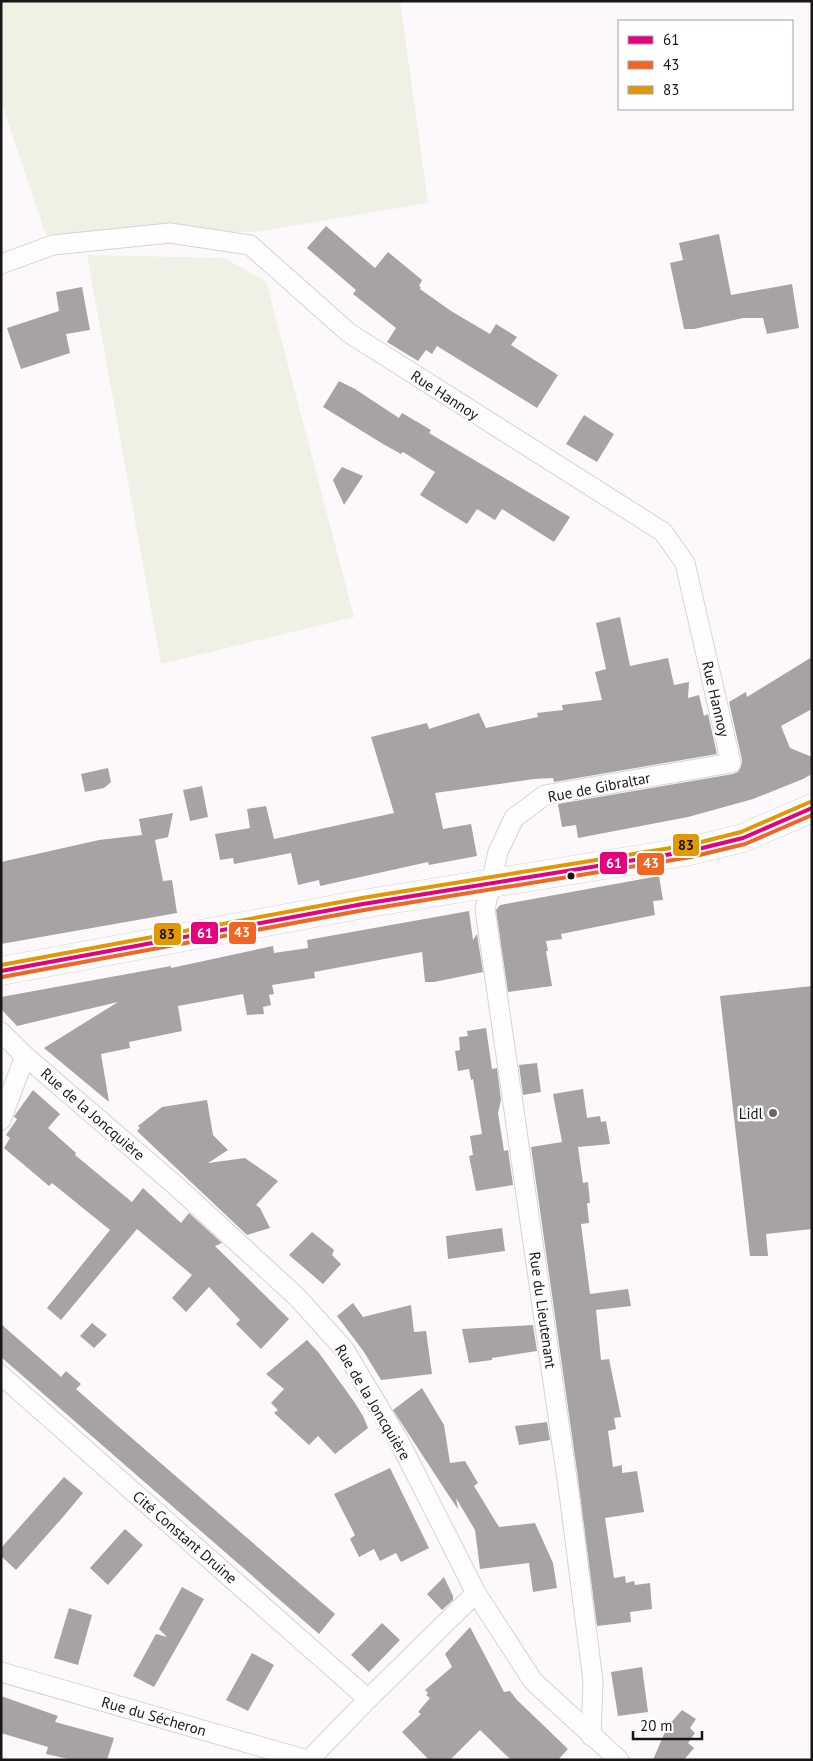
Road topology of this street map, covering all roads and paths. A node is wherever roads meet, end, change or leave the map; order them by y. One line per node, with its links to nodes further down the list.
1 (1, 264): 2 (street, Rue Hannoy)
2 (731, 763): 4 (street, Rue de Gibraltar)
3 (812, 808): 4 (main road)
4 (490, 884): 5 (main road); 13 (street, Rue du Lieutenant)
5 (1, 971)
6 (1, 1032): 7 (street, Rue de la Joncquière)
7 (25, 1056): 8 (street); 10 (street, Rue de la Joncquière)
8 (1, 1120)
9 (1, 1375): 12 (street, Cité Constant Druine)
10 (476, 1593): 12 (street, Rue du Sécheron); 13 (street, Rue de la Joncquière)
11 (1, 1672): 14 (street, Rue du Sécheron)
12 (368, 1698): 14 (street, Rue du Sécheron)
13 (592, 1736): 15 (street, Rue de la Joncquière)
14 (308, 1760)
15 (619, 1760)

